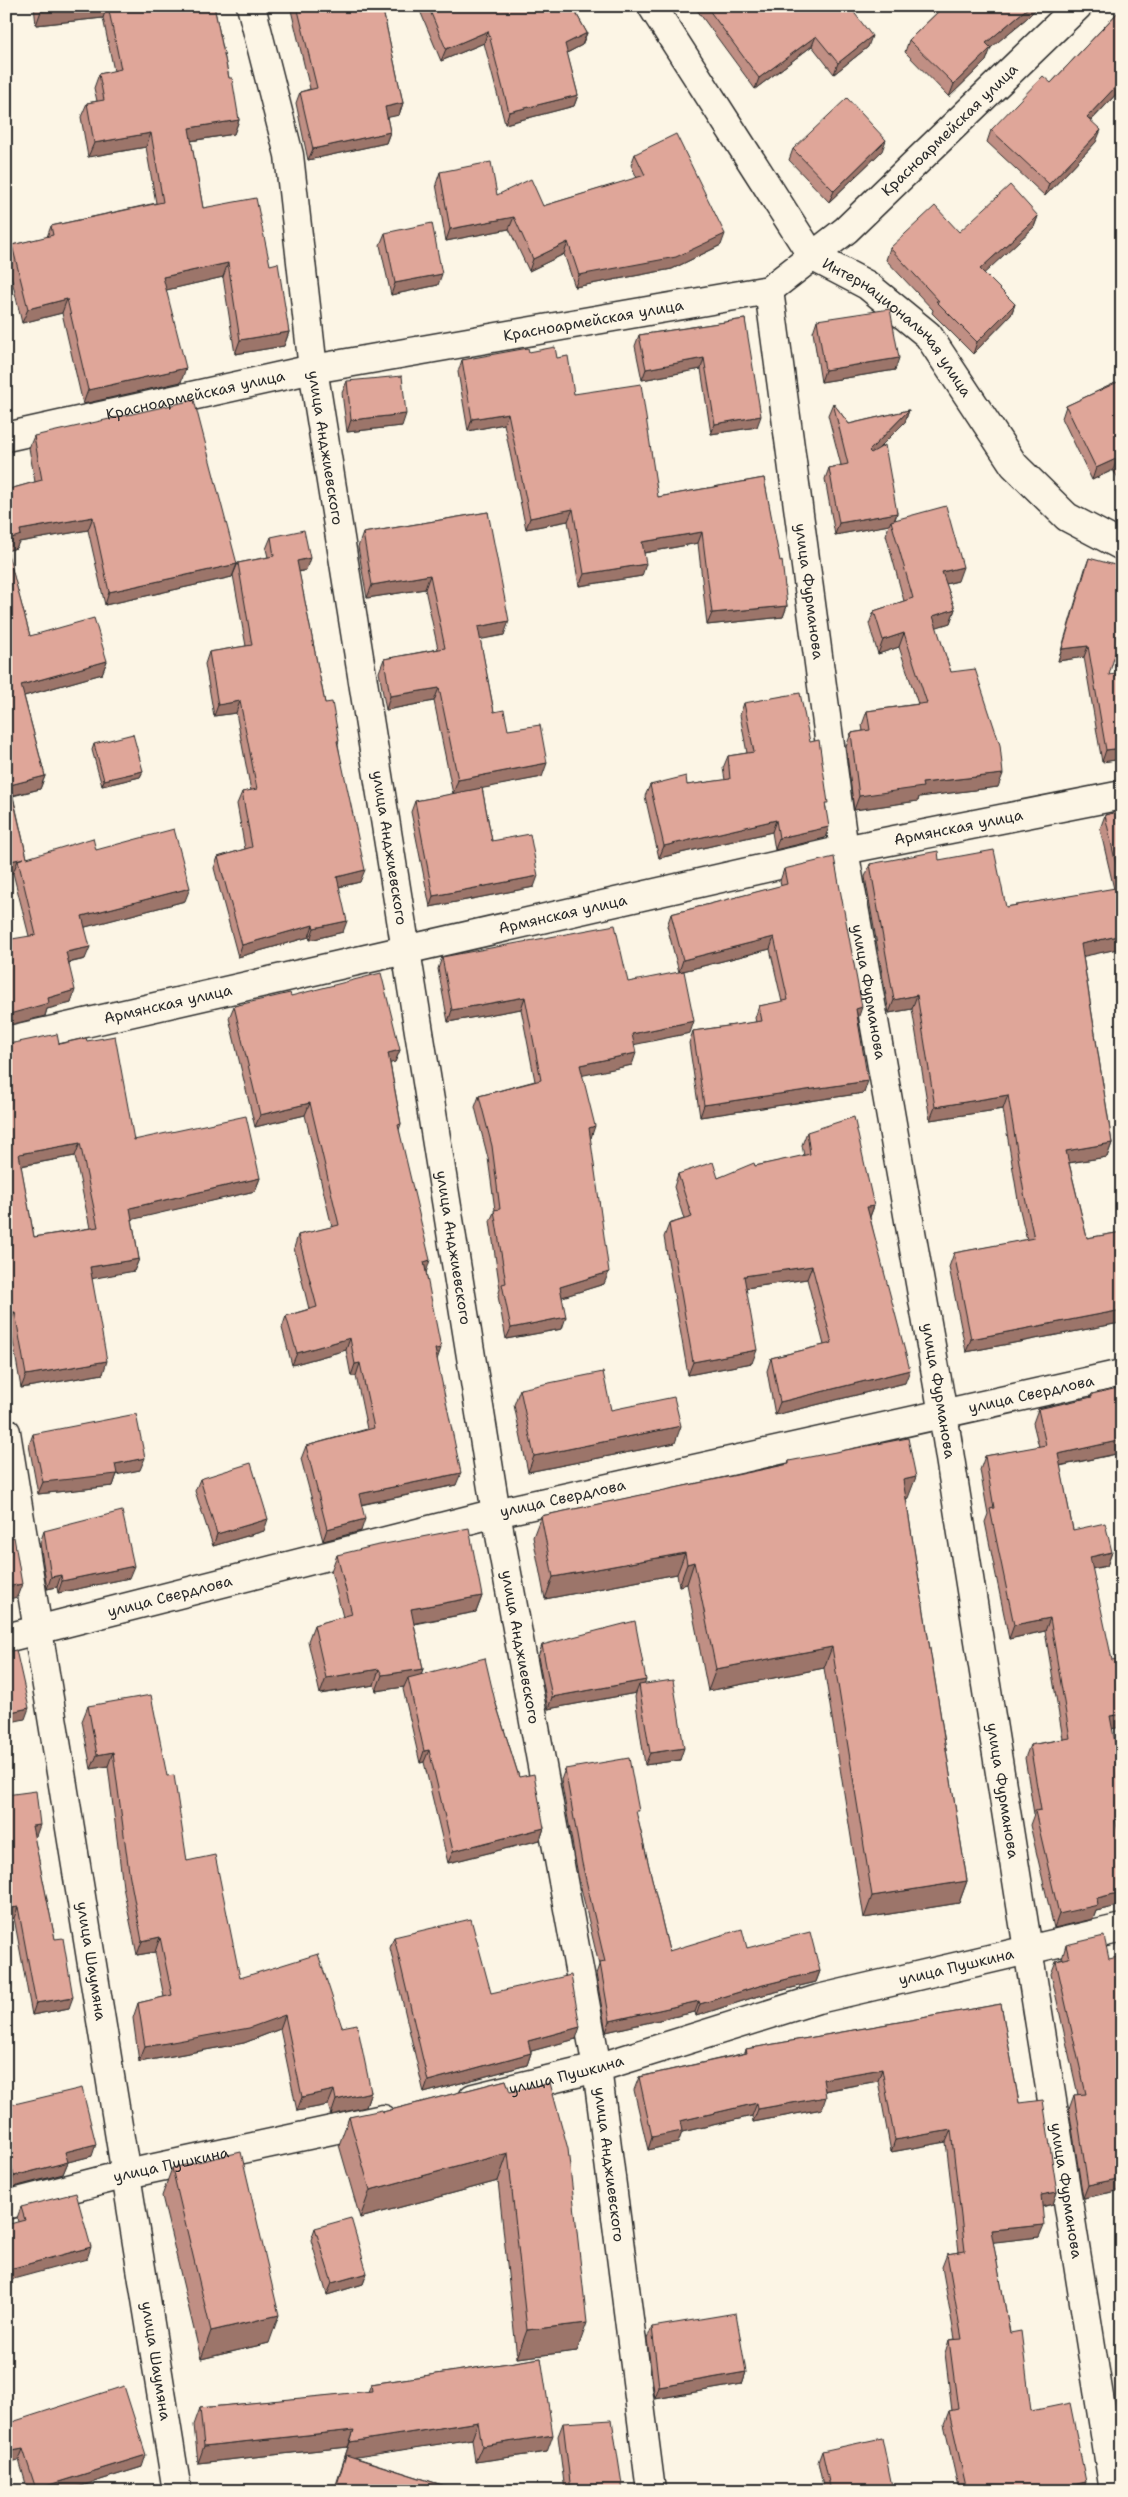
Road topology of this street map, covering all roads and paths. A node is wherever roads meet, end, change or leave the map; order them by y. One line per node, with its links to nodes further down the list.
1 (251, 6): 6 (street, улица Анджиевского)
2 (652, 6): 4 (street, Интернациональная улица)
3 (1078, 6): 4 (street, Красноармейская улица)
4 (812, 256): 5 (street, Красноармейская улица); 8 (street, Интернациональная улица)
5 (770, 290): 6 (street, Красноармейская улица); 10 (street, улица Фурманова)
6 (313, 369): 7 (street, Красноармейская улица); 11 (street, улица Анджиевского)
7 (6, 437)
8 (1122, 546)
9 (1122, 795): 10 (street, Армянская улица)
10 (844, 850): 11 (street, Армянская улица); 14 (street, улица Фурманова)
11 (406, 949): 12 (street, Армянская улица); 16 (street, улица Анджиевского)
12 (6, 1041)
13 (1122, 1374): 14 (street, улица Свердлова)
14 (943, 1414): 16 (street, улица Свердлова); 20 (street, улица Фурманова)
15 (6, 1432): 17 (street, улица Шаумяна)
16 (496, 1513): 17 (street, улица Свердлова); 21 (street, улица Анджиевского)
17 (38, 1630): 18 (street, улица Свердлова); 24 (street, улица Шаумяна)
18 (6, 1638)
19 (1122, 1928): 20 (street, улица Пушкина)
20 (1029, 1948): 21 (street, улица Пушкина); 28 (street, улица Фурманова)
21 (597, 2068): 22 (street, улица Пушкина); 27 (street, улица Анджиевского)
22 (444, 2105)
23 (406, 2114): 24 (street, улица Пушкина)
24 (127, 2174): 25 (street, улица Пушкина); 26 (street, улица Шаумяна)
25 (6, 2205)
26 (177, 2491)
27 (651, 2491)
28 (1114, 2491)

